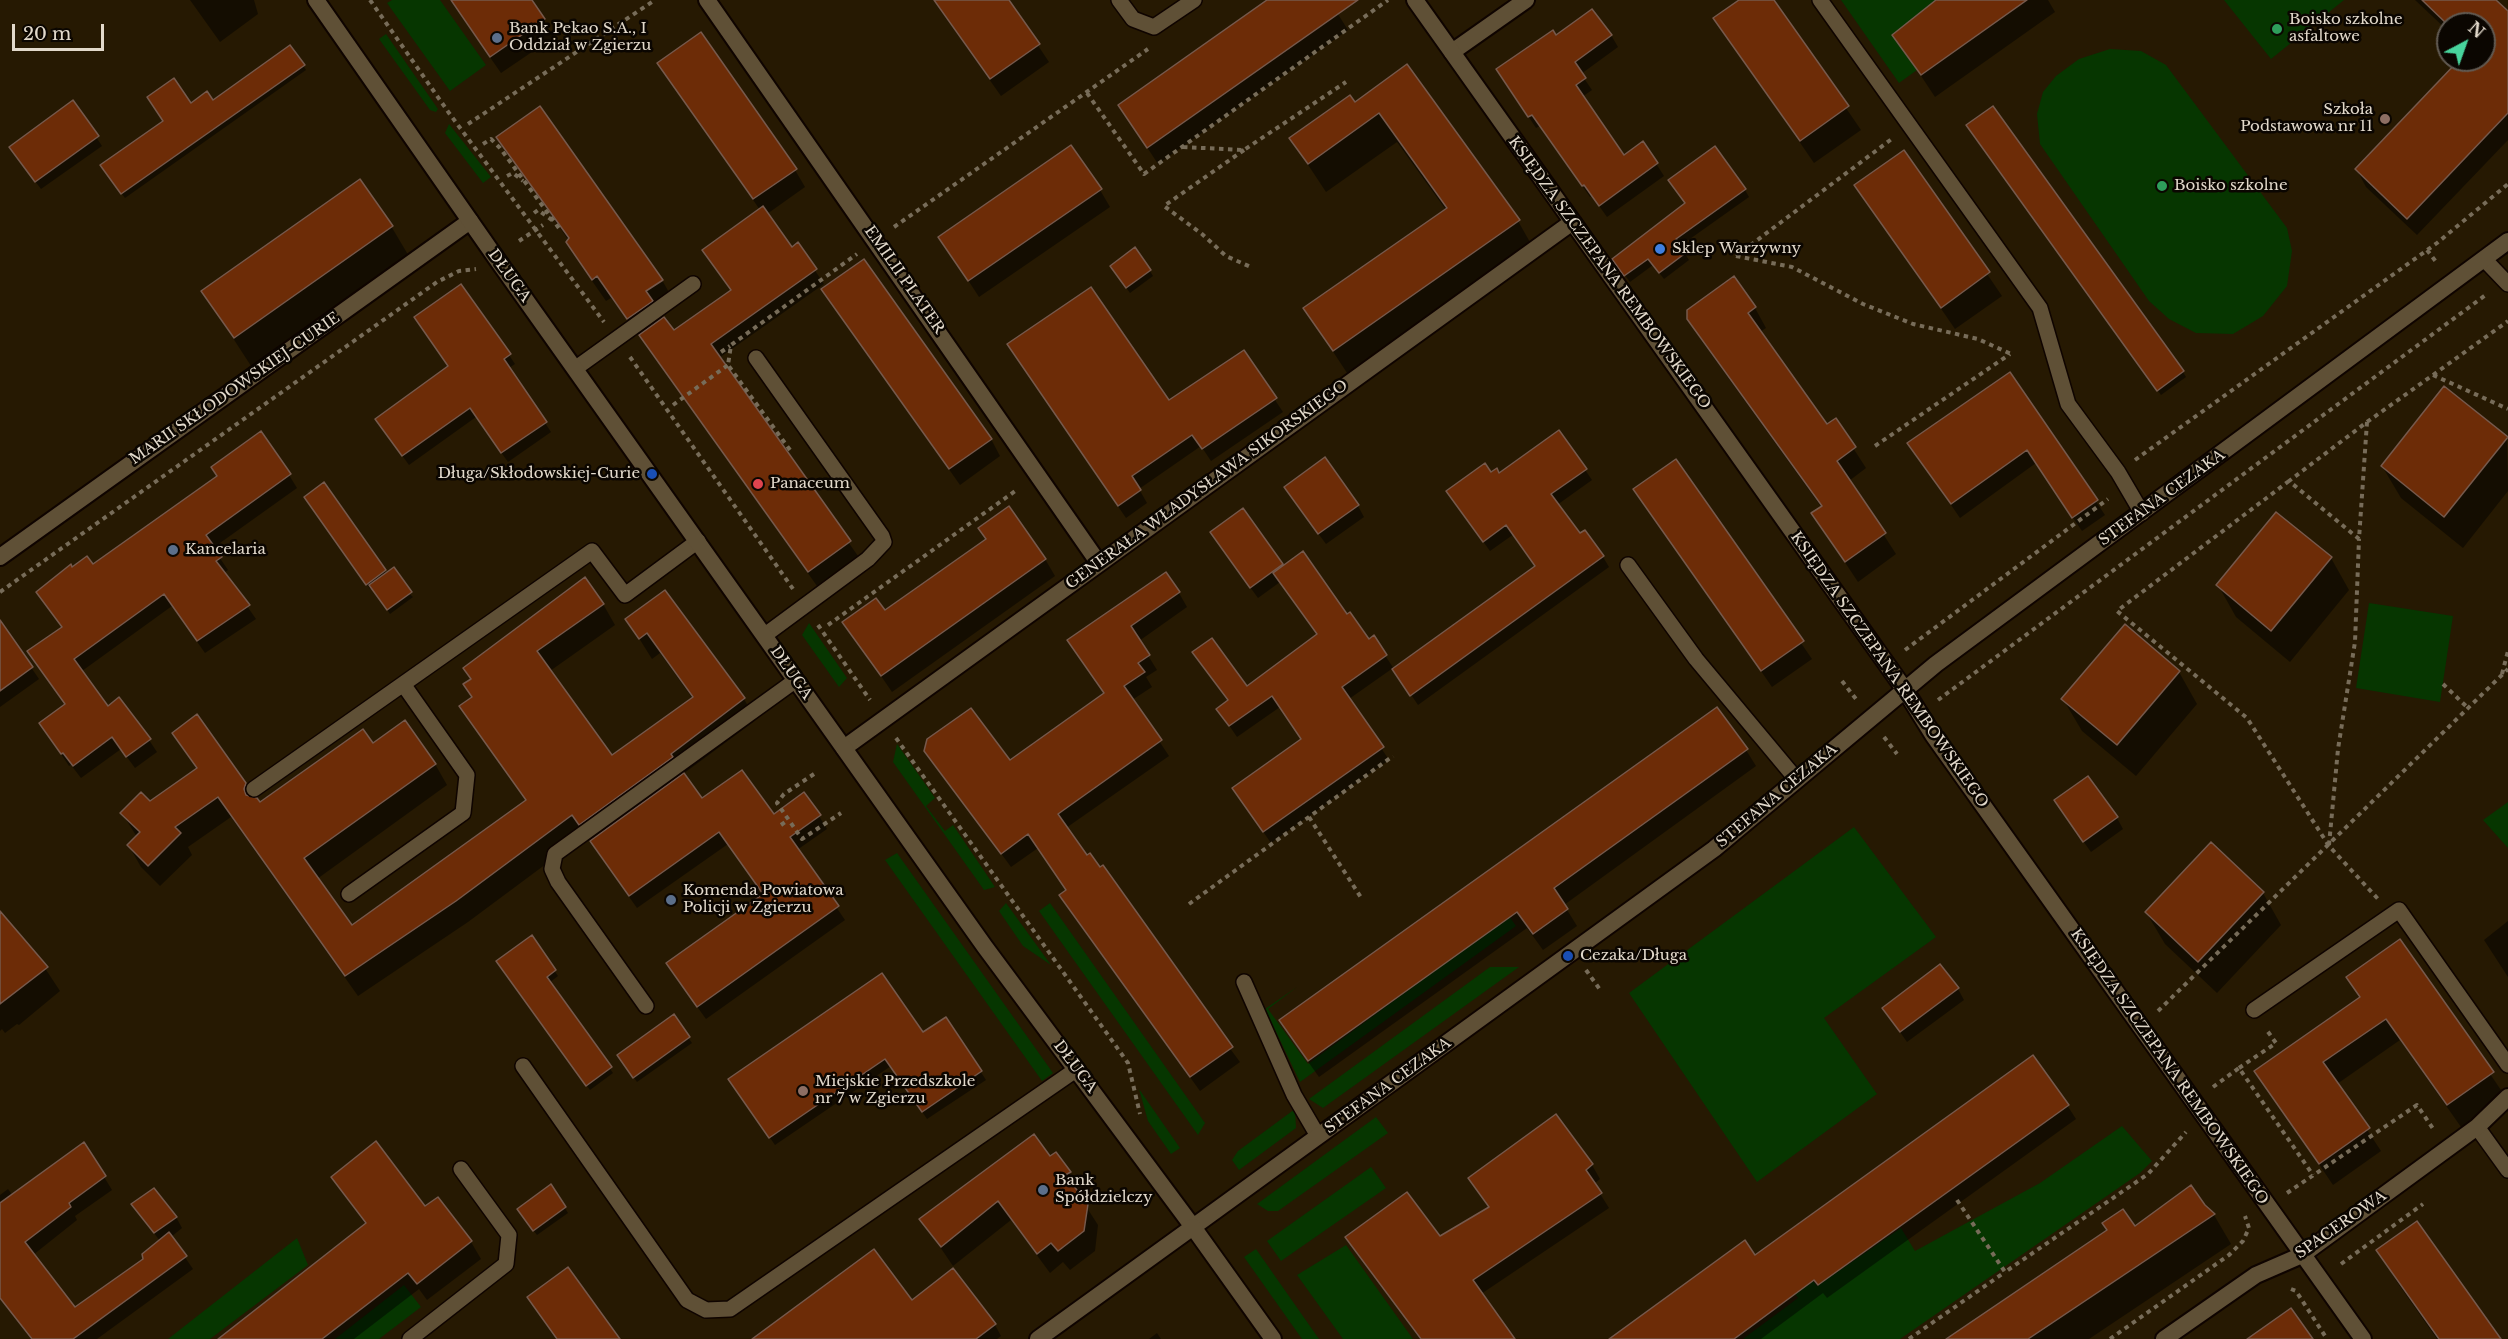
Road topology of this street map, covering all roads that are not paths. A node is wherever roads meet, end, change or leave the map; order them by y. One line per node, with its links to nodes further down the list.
1 (316, 0): 9 (street, DŁUGA)
2 (708, 0): 20 (street, EMILII PLATER)
3 (1119, 0): 4 (lane)
4 (1194, 0)
5 (1415, 0): 8 (street, KSIĘDZA SZCZEPANA REMBOWSKIEGO)
6 (1526, 0): 8 (street)
7 (1820, 0): 17 (lane)
8 (1452, 52): 10 (street, KSIĘDZA SZCZEPANA REMBOWSKIEGO)
9 (470, 221): 16 (street, DŁUGA); 19 (street, MARII SKŁODOWSKIEJ-CURIE)
10 (1571, 223): 20 (street, GENERAŁA WŁADYSŁAWA SIKORSKIEGO); 25 (street, KSIĘDZA SZCZEPANA REMBOWSKIEGO)
11 (2508, 241): 12 (street, STEFANA CEZAKA)
12 (2484, 259): 13 (lane); 17 (street, STEFANA CEZAKA)
13 (2506, 283)
14 (693, 284): 16 (lane)
15 (756, 358): 22 (lane)
16 (576, 368): 18 (street, DŁUGA)
17 (2142, 513): 25 (street, STEFANA CEZAKA)
18 (698, 541): 22 (street, DŁUGA); 24 (lane)
19 (0, 557)
20 (1098, 561): 26 (street, GENERAŁA WŁADYSŁAWA SIKORSKIEGO)
21 (1628, 565): 27 (lane)
22 (765, 635): 23 (street, DŁUGA)
23 (796, 680): 26 (street, DŁUGA); 31 (lane)
24 (403, 684): 28 (lane); 29 (lane)
25 (1905, 690): 27 (street, STEFANA CEZAKA); 42 (street, KSIĘDZA SZCZEPANA REMBOWSKIEGO)
26 (844, 748): 35 (street, DŁUGA)
27 (1797, 780): 38 (street, STEFANA CEZAKA)
28 (254, 789)
29 (349, 894)
30 (1244, 982): 38 (lane)
31 (646, 1006)
32 (2254, 1010): 33 (lane)
33 (2508, 1065)
34 (524, 1066): 35 (lane)
35 (1077, 1069): 41 (street, DŁUGA)
36 (2508, 1097): 37 (street, SPACEROWA)
37 (2477, 1127): 40 (lane); 42 (street, SPACEROWA)
38 (1318, 1136): 41 (street, STEFANA CEZAKA)
39 (461, 1169): 43 (lane)
40 (2508, 1170)
41 (1193, 1227): 44 (street, STEFANA CEZAKA); 45 (street, DŁUGA)
42 (2302, 1254): 46 (street, SPACEROWA); 47 (street, KSIĘDZA SZCZEPANA REMBOWSKIEGO)
43 (410, 1339)
44 (1038, 1339)
45 (1273, 1339)
46 (2164, 1339)
47 (2363, 1339)

